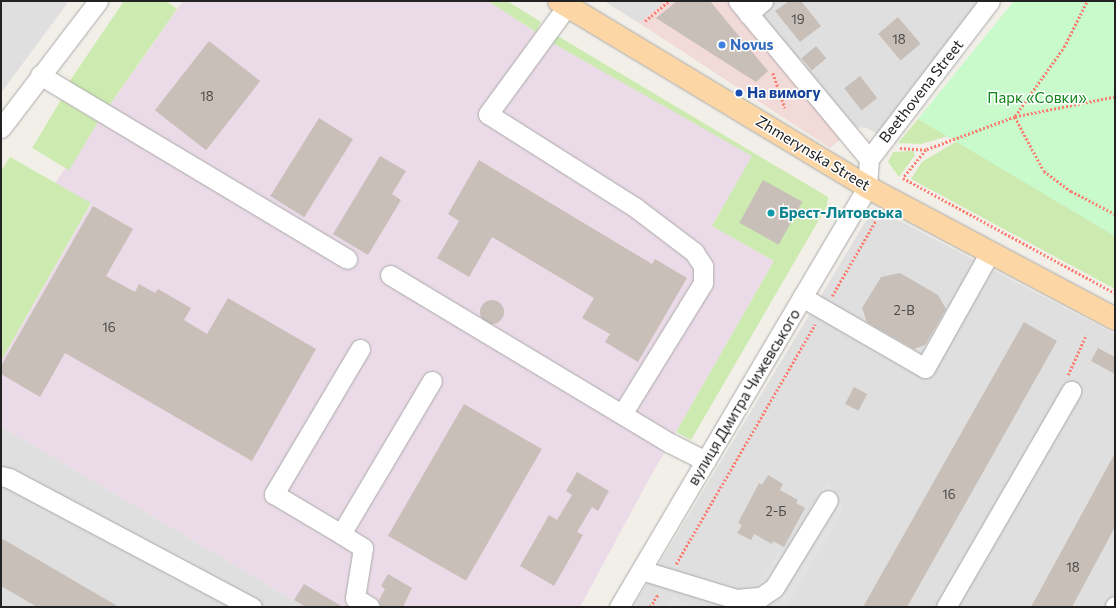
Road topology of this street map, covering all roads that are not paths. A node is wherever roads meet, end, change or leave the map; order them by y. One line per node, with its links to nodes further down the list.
1 (98, 1): 6 (street)
2 (763, 1): 5 (street)
3 (990, 1): 8 (street, Beethovena Street)
4 (563, 3): 9 (main road, Zhmerynska Street); 18 (street)
5 (743, 7): 8 (street)
6 (40, 75): 7 (street); 11 (street)
7 (1, 128)
8 (869, 159): 9 (street)
9 (867, 187): 10 (main road, Zhmerynska Street); 13 (street, вулиця Дмитра Чижевського)
10 (990, 252): 13 (street); 14 (main road, Zhmerynska Street)
11 (347, 259)
12 (390, 275): 18 (street)
13 (802, 298): 19 (street, вулиця Дмитра Чижевського)
14 (1115, 319)
15 (360, 349): 22 (street)
16 (432, 380): 22 (street)
17 (1071, 391): 28 (street)
18 (622, 414): 19 (street)
19 (706, 461): 23 (street, вулиця Дмитра Чижевського)
20 (1, 476): 25 (street)
21 (828, 500): 24 (street)
22 (341, 534): 26 (street)
23 (641, 570): 24 (street); 27 (street, вулиця Дмитра Чижевського)
24 (713, 600)
25 (252, 607)
26 (370, 607)
27 (620, 607)
28 (946, 607)

